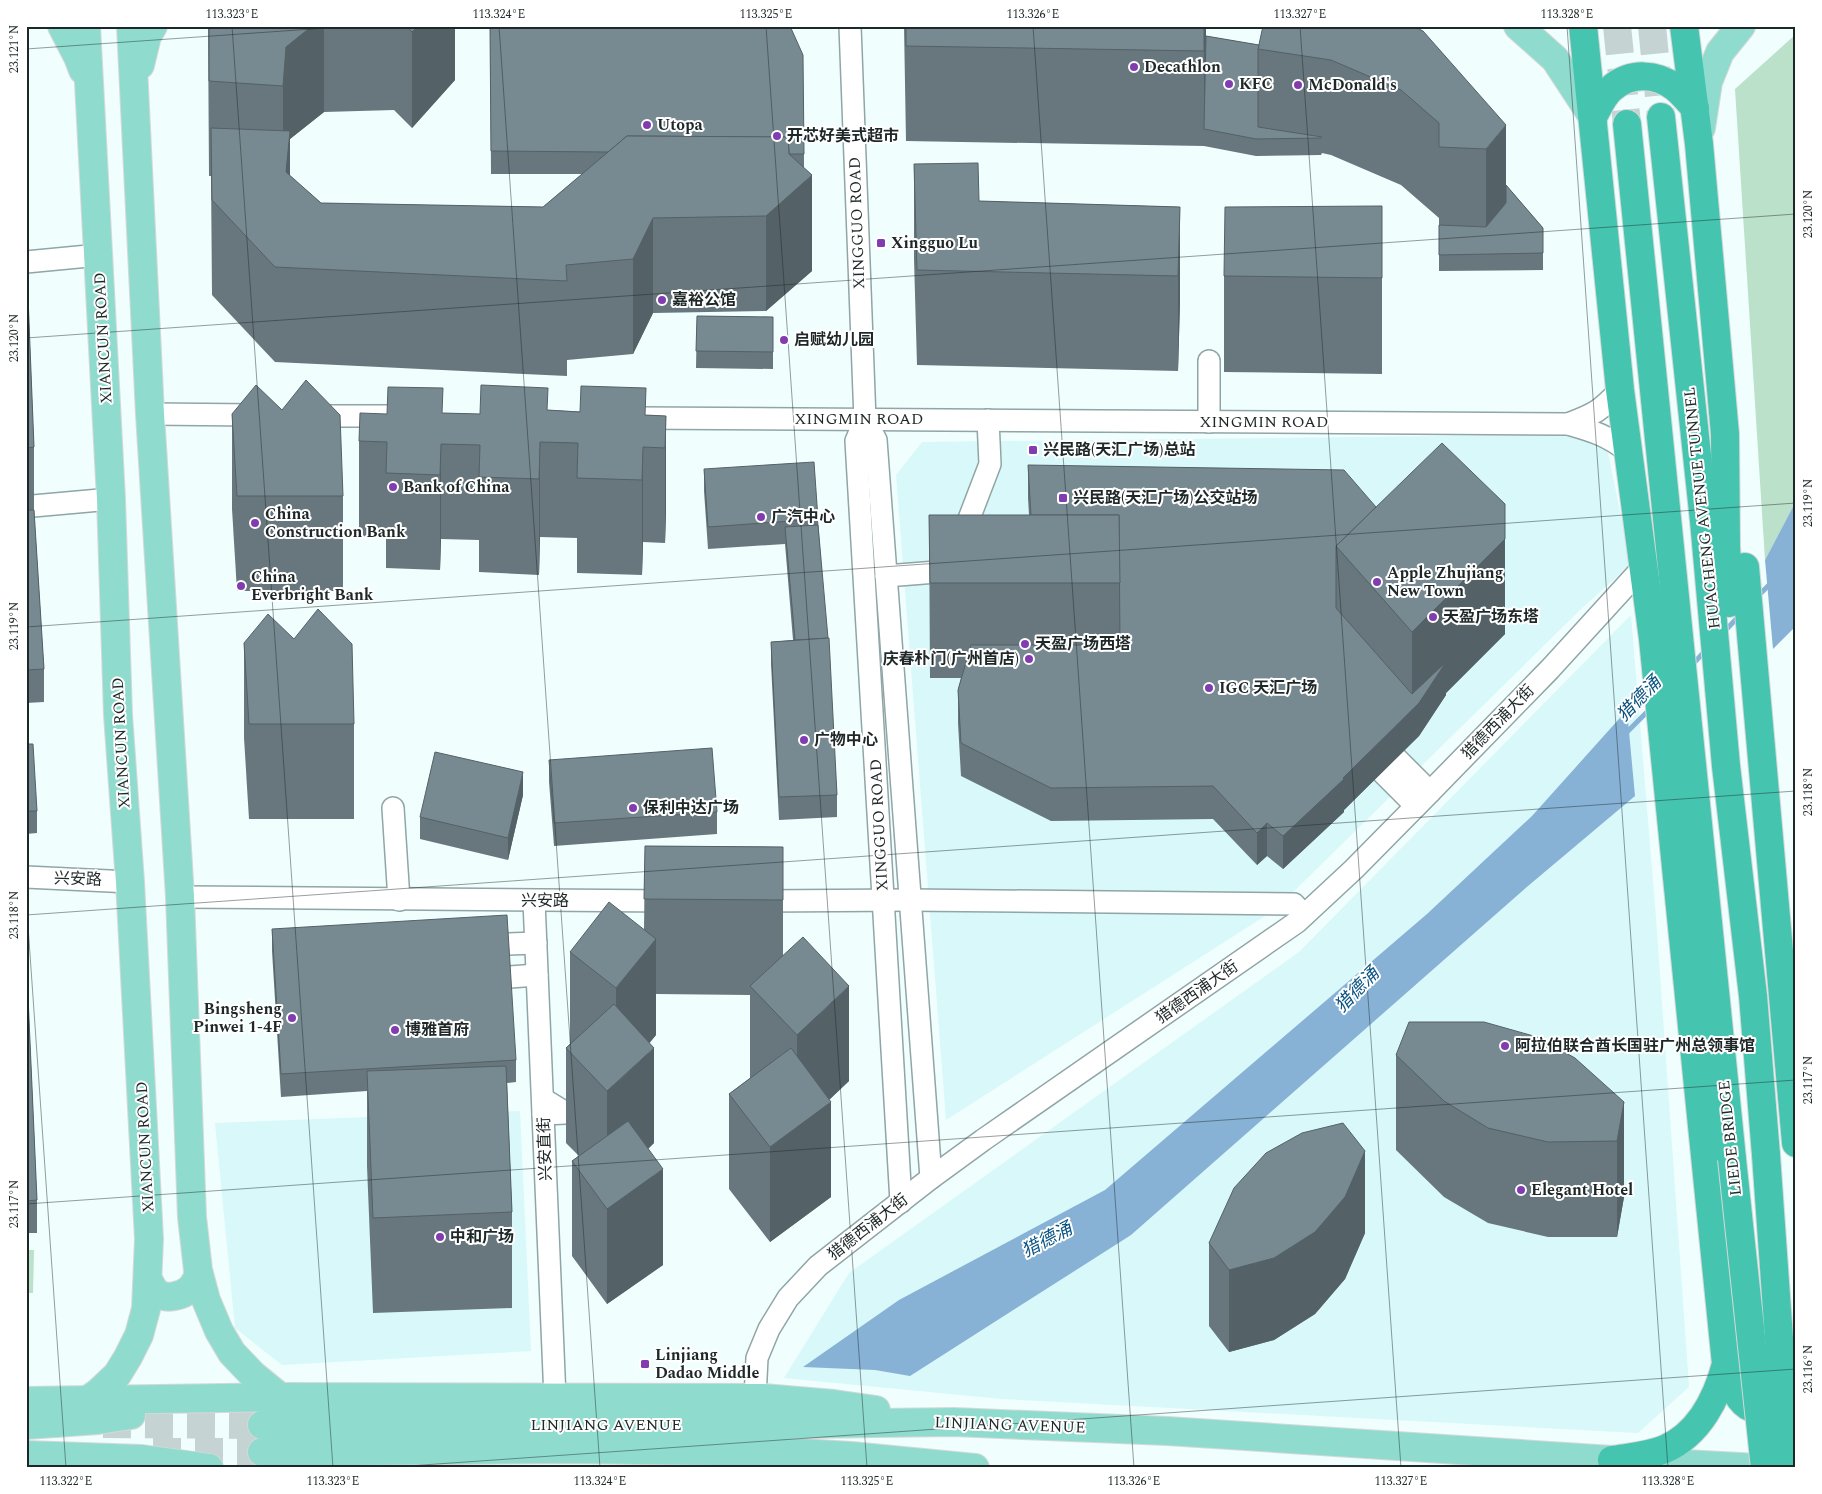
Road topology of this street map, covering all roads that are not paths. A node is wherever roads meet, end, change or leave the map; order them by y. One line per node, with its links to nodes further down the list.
1 (62, 26): 11 (main road)
2 (86, 26): 11 (main road, XIANCUN ROAD)
3 (131, 26): 10 (main road)
4 (153, 26): 10 (main road)
5 (850, 26): 24 (street, XINGGUO ROAD)
6 (1518, 26): 13 (main road)
7 (1583, 26): 13 (highway)
8 (1684, 26): 12 (highway)
9 (1741, 26): 16 (main road)
10 (134, 88): 11 (main road); 21 (main road)
11 (90, 90): 17 (main road, XIANCUN ROAD)
12 (1695, 108): 13 (highway); 16 (highway)
13 (1593, 117): 20 (highway)
14 (1661, 117): 38 (highway, HUACHENG AVENUE TUNNEL)
15 (1627, 124): 34 (highway)
16 (1699, 144): 31 (highway)
17 (99, 255): 18 (street); 29 (main road, XIANCUN ROAD)
18 (26, 262)
19 (1209, 361): 26 (street)
20 (1620, 390): 27 (street, XINGMIN ROAD); 28 (highway)
21 (150, 414): 22 (street); 45 (main road)
22 (411, 416)
23 (620, 418): 24 (street, XINGMIN ROAD)
24 (864, 420): 25 (street, XINGMIN ROAD); 33 (street, XINGGUO ROAD); 51 (street, XINGGUO ROAD)
25 (988, 420): 26 (street, XINGMIN ROAD); 33 (street)
26 (1209, 422): 27 (street, XINGMIN ROAD)
27 (1568, 424): 28 (street, XINGMIN ROAD)
28 (1627, 451): 32 (highway)
29 (110, 499): 30 (street); 44 (main road, XIANCUN ROAD)
30 (33, 506)
31 (1734, 537): 38 (highway); 57 (highway)
32 (1644, 566): 35 (highway); 39 (street, 猎德西浦大街)
33 (886, 576): 47 (street, XINGGUO ROAD)
34 (1676, 612): 36 (highway); 40 (highway)
35 (1653, 639): 36 (highway); 42 (highway)
36 (1676, 724): 40 (highway); 42 (highway)
37 (1364, 740): 39 (street)
38 (1731, 757): 87 (highway, LIEDE BRIDGE, bridge)
39 (1423, 799): 52 (street, 猎德西浦大街)
40 (1698, 807): 86 (highway, LIEDE BRIDGE, bridge)
41 (393, 808): 46 (street)
42 (1673, 830): 65 (highway)
43 (26, 878): 44 (street, 兴安路)
44 (130, 882): 64 (main road, XIANCUN ROAD)
45 (180, 897): 46 (street, 兴安路); 63 (main road)
46 (399, 900): 48 (street, 兴安路)
47 (910, 900): 51 (street); 52 (street); 61 (street, XINGGUO ROAD)
48 (534, 901): 49 (street, 兴安路); 53 (street, 兴安直街)
49 (692, 901)
50 (732, 901): 51 (street)
51 (883, 902): 62 (street, XINGGUO ROAD)
52 (1304, 915): 61 (street, 猎德西浦大街)
53 (536, 943): 54 (street); 55 (street, 兴安直街)
54 (508, 944)
55 (537, 975): 56 (street); 58 (street, 兴安直街)
56 (510, 977)
57 (1793, 1087): 60 (highway)
58 (543, 1106): 59 (street); 67 (street, 兴安直街)
59 (582, 1128)
60 (1796, 1143)
61 (931, 1178): 62 (street, 猎德西浦大街)
62 (901, 1202): 68 (street, 猎德西浦大街)
63 (199, 1276): 64 (main road); 66 (main road)
64 (148, 1280): 71 (main road, XIANCUN ROAD)
65 (1726, 1364): 72 (highway); 81 (highway)
66 (280, 1397): 67 (main road); 69 (main road)
67 (556, 1398): 68 (main road)
68 (755, 1398): 73 (main road)
69 (208, 1399): 71 (main road); 74 (main road)
70 (26, 1401): 71 (main road)
71 (86, 1401): 74 (main road, XIANCUN ROAD)
72 (1796, 1412)
73 (954, 1422): 76 (main road, LINJIANG AVENUE); 80 (main road, LINJIANG AVENUE)
74 (56, 1423): 75 (main road)
75 (26, 1425)
76 (262, 1425)
77 (262, 1452): 82 (main road, LINJIANG AVENUE)
78 (26, 1455): 83 (main road)
79 (1796, 1456): 87 (main road)
80 (1501, 1460): 81 (main road, LINJIANG AVENUE)
81 (1612, 1460): 85 (main road, LINJIANG AVENUE)
82 (962, 1466): 84 (main road)
83 (209, 1468)
84 (921, 1468)
85 (1758, 1468)
86 (1765, 1468)
87 (1789, 1468)

